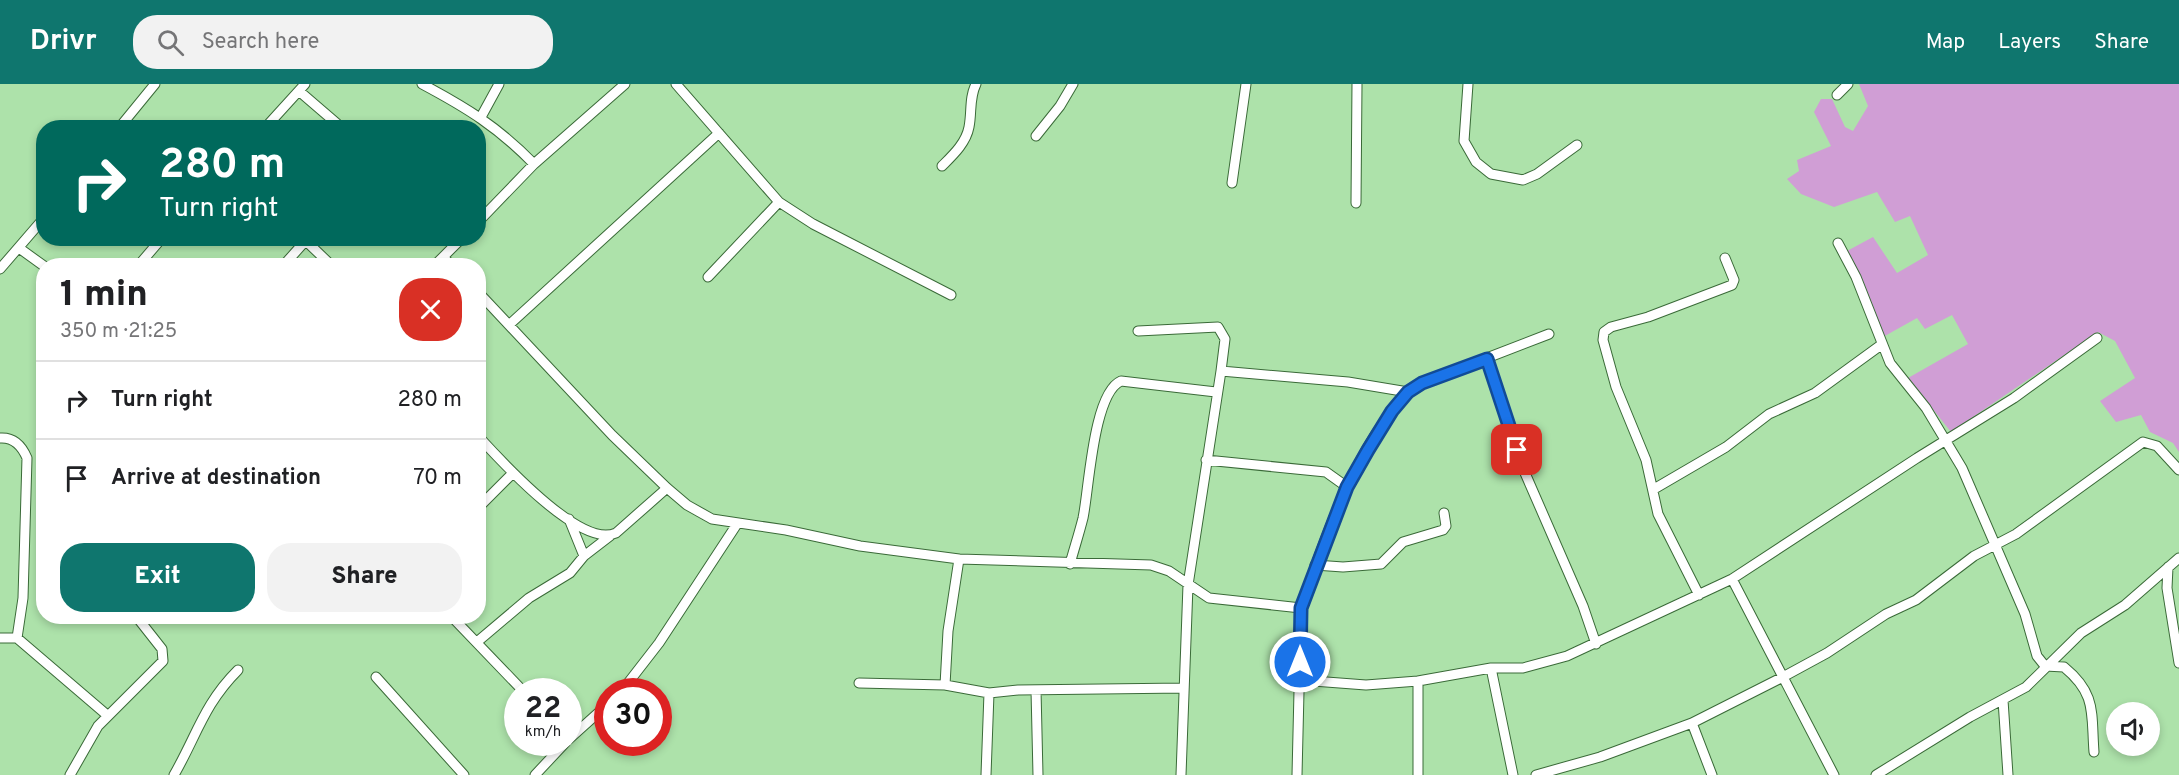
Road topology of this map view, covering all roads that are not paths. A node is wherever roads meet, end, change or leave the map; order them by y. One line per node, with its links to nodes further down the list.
1 (154, 84): 15 (street)
2 (422, 84): 14 (street)
3 (499, 84): 14 (street)
4 (676, 84): 20 (street)
5 (976, 84): 24 (street)
6 (1073, 84): 21 (street)
7 (1246, 84): 25 (street)
8 (1357, 84): 27 (street)
9 (1467, 84): 22 (street)
10 (1848, 84): 13 (street)
11 (623, 85): 23 (street)
12 (302, 88): 16 (street); 17 (street)
13 (1837, 96)
14 (481, 117): 18 (street)
15 (125, 120)
16 (272, 120)
17 (334, 120)
18 (485, 120)
19 (486, 121): 23 (street)
20 (719, 134): 26 (street); 46 (street)
21 (1036, 136)
22 (1577, 145)
23 (534, 164): 28 (street)
24 (942, 166)
25 (1232, 183)
26 (779, 202): 43 (street); 44 (street)
27 (1356, 203)
28 (486, 214)
29 (36, 228): 35 (street)
30 (1838, 243): 50 (street)
31 (155, 246): 37 (street)
32 (301, 246): 38 (street)
33 (313, 246): 39 (street)
34 (454, 246): 36 (street)
35 (19, 248): 41 (street); 42 (street)
36 (443, 257)
37 (145, 258)
38 (290, 258)
39 (324, 258)
40 (1725, 258): 63 (street)
41 (36, 260)
42 (0, 269)
43 (708, 277)
44 (951, 295)
45 (486, 300): 46 (street)
46 (510, 324): 62 (street)
47 (1138, 331): 52 (street)
48 (1548, 334): 51 (street)
49 (2097, 338): 56 (street)
50 (1881, 345): 56 (street); 63 (street)
51 (1487, 359): 54 (street); 87 (street)
52 (1221, 372): 53 (street); 54 (street)
53 (1216, 392): 58 (street); 73 (street)
54 (1408, 392): 61 (street)
55 (0, 438): 85 (street)
56 (1946, 442): 69 (street); 76 (street)
57 (486, 444): 60 (street)
58 (1206, 460): 61 (street); 78 (street)
59 (2179, 470): 69 (street)
60 (513, 473): 64 (street); 66 (street)
61 (1347, 487): 74 (street)
62 (667, 488): 67 (street); 68 (street)
63 (1654, 489): 80 (street)
64 (486, 500)
65 (1444, 513): 74 (street)
66 (568, 518): 68 (street); 70 (street)
67 (737, 524): 72 (street); 94 (street)
68 (610, 536): 70 (street)
69 (1995, 546): 89 (street); 95 (street)
70 (584, 556): 86 (street)
71 (2179, 558): 75 (street)
72 (959, 559): 73 (street); 99 (street)
73 (1070, 564): 78 (street)
74 (1315, 565): 81 (street)
75 (2168, 567): 77 (street); 79 (street)
76 (1732, 579): 80 (street); 95 (street)
77 (2153, 581): 79 (street); 89 (street)
78 (1188, 585): 81 (street); 100 (street)
79 (2167, 588): 88 (street)
80 (1699, 595): 87 (street)
81 (1301, 608): 96 (street)
82 (142, 624): 104 (street)
83 (459, 624): 86 (street)
84 (0, 638): 85 (street)
85 (18, 638): 104 (street)
86 (477, 642): 93 (street)
87 (1596, 644): 90 (street)
88 (2179, 663)
89 (2045, 666): 103 (street); 108 (street)
90 (1491, 668): 97 (street); 119 (street)
91 (237, 670): 111 (street)
92 (376, 677): 112 (street)
93 (511, 678)
94 (632, 678)
95 (1781, 678): 106 (street); 122 (street)
96 (1300, 680): 97 (street); 117 (street)
97 (1418, 681): 118 (street)
98 (860, 684): 99 (street)
99 (945, 685): 102 (street)
100 (1184, 688): 101 (street); 116 (street)
101 (1036, 690): 102 (street); 115 (street)
102 (989, 693): 114 (street)
103 (2003, 700): 123 (street); 124 (street)
104 (107, 715): 110 (street)
105 (594, 717): 107 (street)
106 (1692, 723): 120 (street); 121 (street)
107 (582, 727)
108 (2094, 752)
109 (553, 756): 113 (street)
110 (70, 775)
111 (174, 775)
112 (464, 775)
113 (535, 775)
114 (986, 775)
115 (1038, 775)
116 (1181, 775)
117 (1297, 775)
118 (1418, 775)
119 (1513, 775)
120 (1536, 775)
121 (1712, 775)
122 (1834, 775)
123 (1876, 775)
124 (2008, 775)

